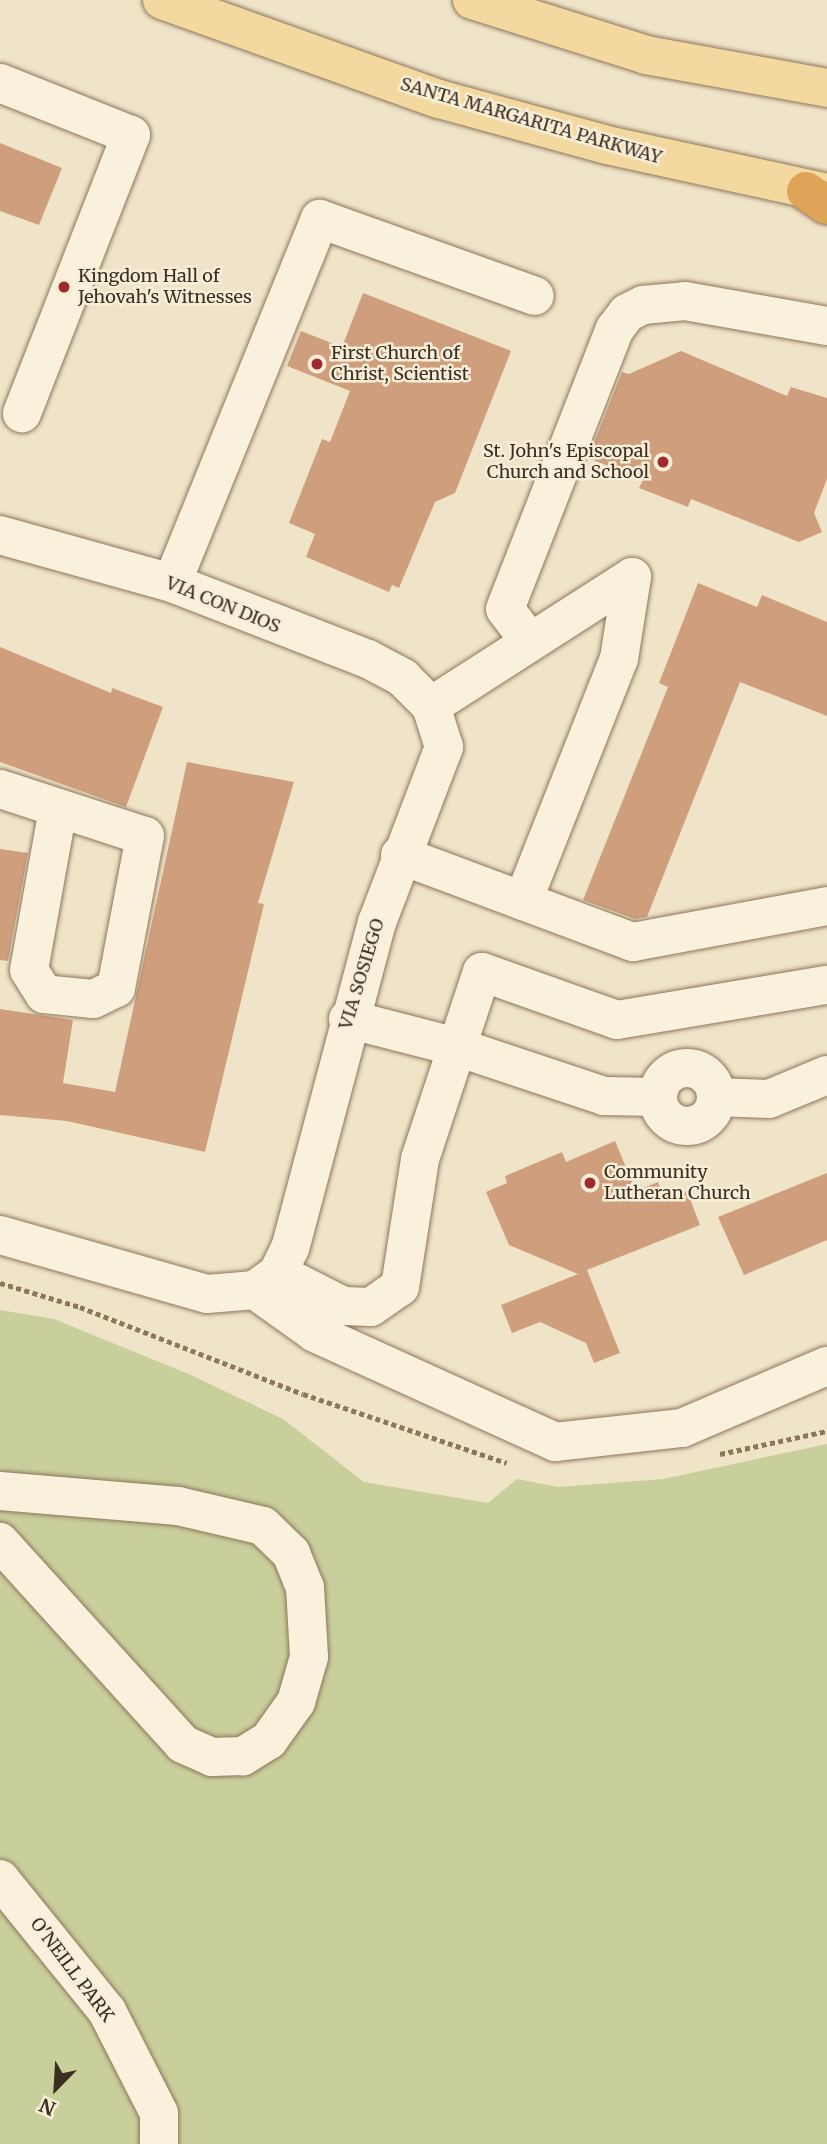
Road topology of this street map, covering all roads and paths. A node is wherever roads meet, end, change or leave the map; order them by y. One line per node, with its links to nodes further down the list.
1 (162, 0): 5 (main road, SANTA MARGARITA PARKWAY)
2 (472, 0): 4 (main road)
3 (0, 83): 8 (street)
4 (827, 88)
5 (820, 196)
6 (535, 296): 10 (street)
7 (827, 326): 11 (street)
8 (22, 414)
9 (0, 535): 10 (street, VIA CON DIOS)
10 (172, 583): 12 (street, VIA CON DIOS)
11 (530, 642): 12 (street); 16 (street)
12 (431, 706): 15 (street, VIA SOSIEGO)
13 (0, 789): 14 (street)
14 (58, 809): 14 (street)
15 (400, 855): 16 (street); 19 (street, VIA SOSIEGO)
16 (523, 901): 17 (street)
17 (827, 906)
18 (827, 985): 20 (street)
19 (348, 1019): 20 (street); 23 (street, VIA SOSIEGO)
20 (457, 1047): 21 (street); 23 (street)
21 (827, 1075)
22 (0, 1235): 23 (street)
23 (274, 1271): 24 (street)
24 (827, 1366)
25 (0, 1491): 26 (street)
26 (0, 1542)
27 (0, 1879): 28 (street, O'NEILL PARK)
28 (159, 2144)

